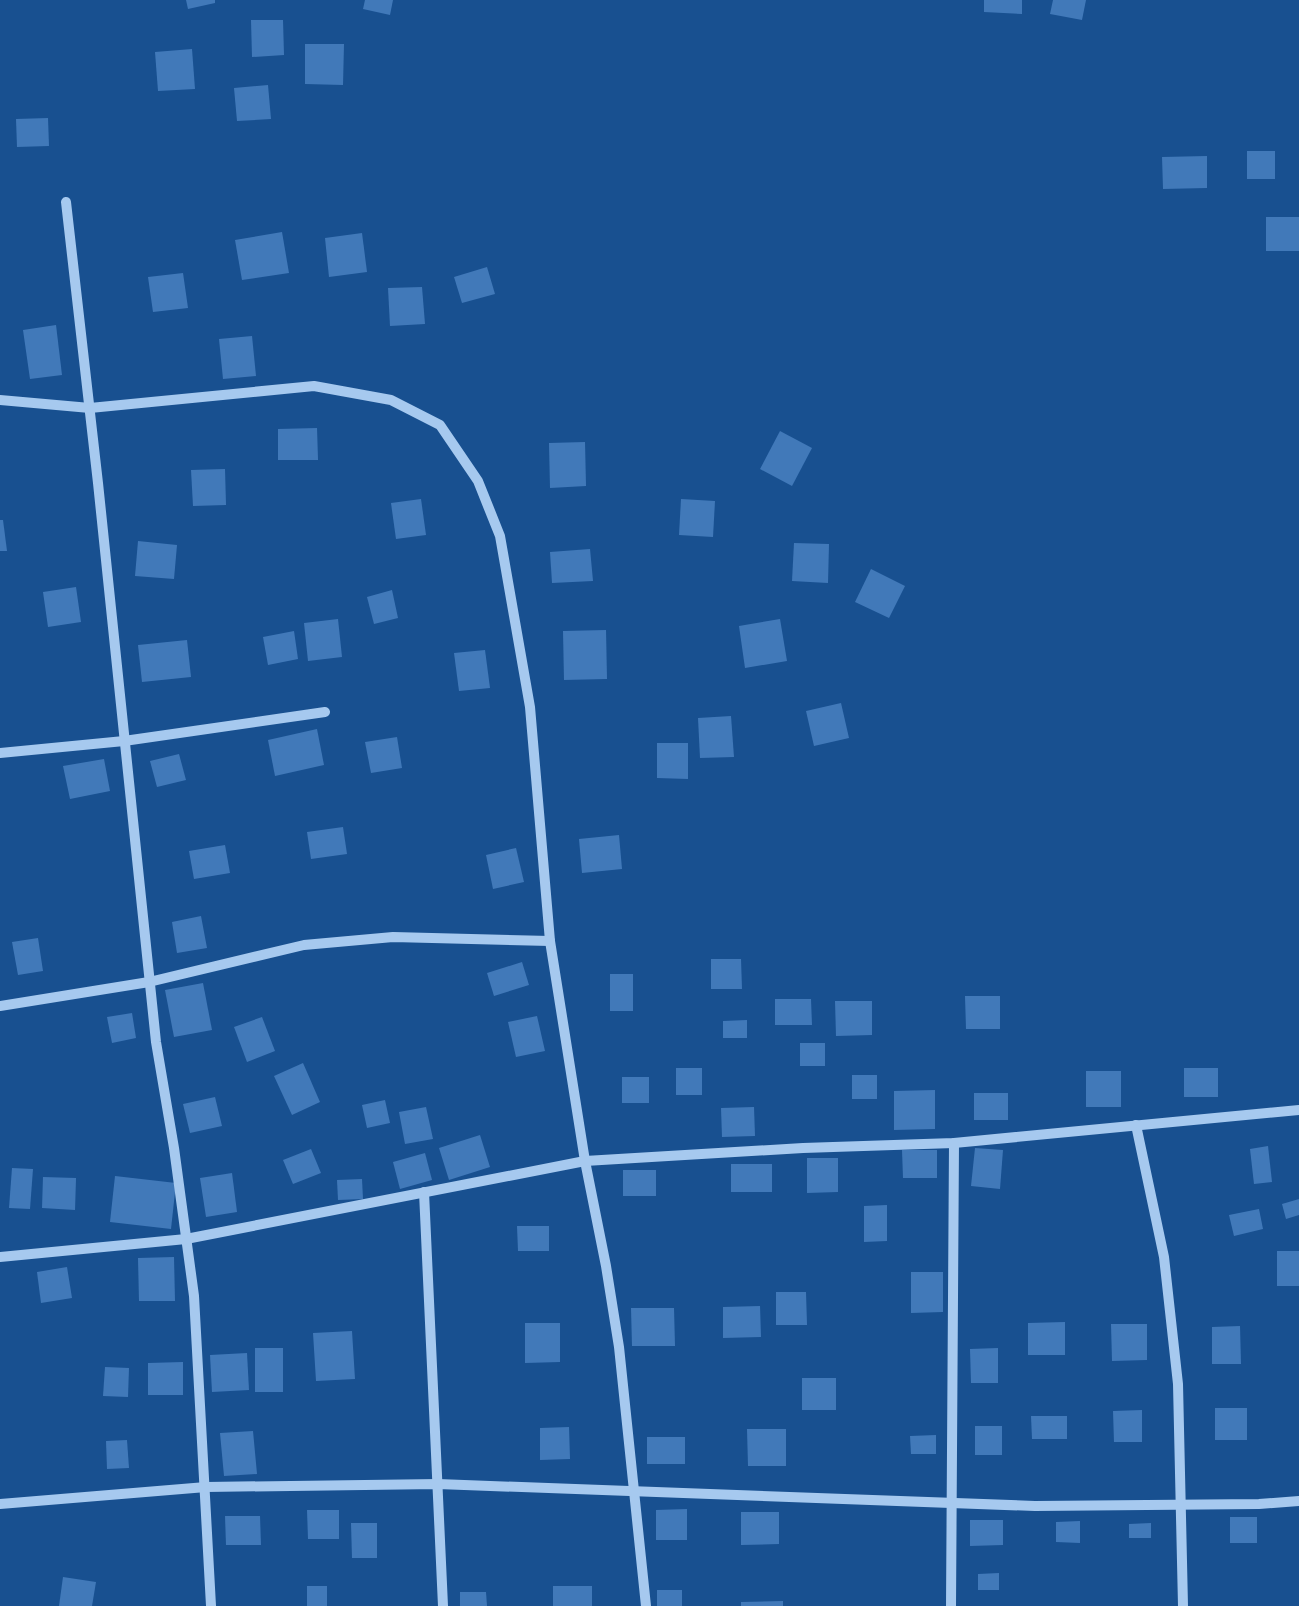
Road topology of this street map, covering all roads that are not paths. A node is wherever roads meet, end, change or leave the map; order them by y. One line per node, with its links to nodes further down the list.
1 (66, 202): 3 (street)
2 (0, 400): 3 (street)
3 (90, 408): 5 (street); 7 (street)
4 (325, 711): 5 (street)
5 (124, 741): 6 (street); 8 (street)
6 (0, 753)
7 (550, 941): 8 (street); 13 (street)
8 (149, 982): 9 (street); 15 (street)
9 (0, 1006)
10 (1299, 1110): 11 (street)
11 (1136, 1125): 12 (street); 23 (street)
12 (954, 1143): 13 (street); 21 (street)
13 (585, 1161): 14 (street); 19 (street)
14 (424, 1192): 15 (street); 17 (street)
15 (186, 1239): 16 (street); 18 (street)
16 (0, 1257)
17 (438, 1484): 18 (street); 19 (street); 25 (street)
18 (206, 1487): 22 (street); 24 (street)
19 (634, 1491): 21 (street); 26 (street)
20 (1299, 1501): 23 (street)
21 (951, 1503): 23 (street); 27 (street)
22 (0, 1504)
23 (1180, 1504): 28 (street)
24 (211, 1606)
25 (443, 1606)
26 (646, 1606)
27 (951, 1606)
28 (1183, 1606)

